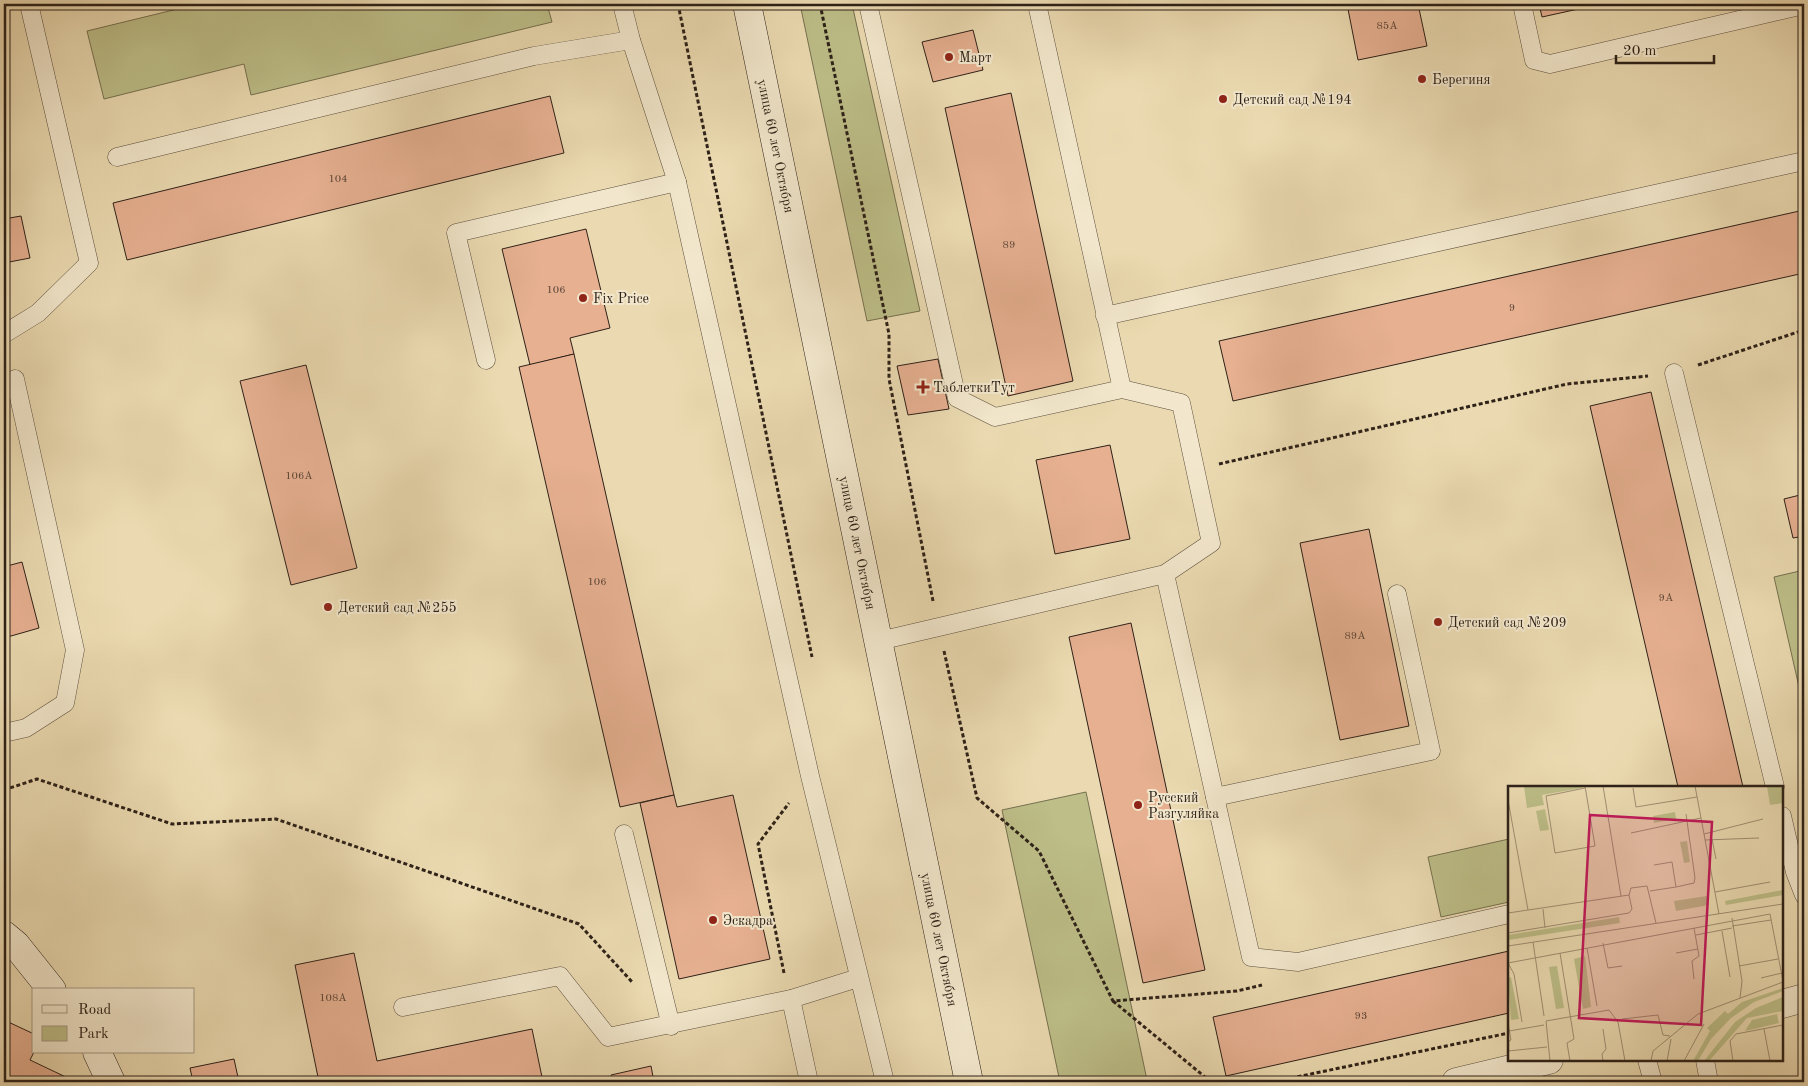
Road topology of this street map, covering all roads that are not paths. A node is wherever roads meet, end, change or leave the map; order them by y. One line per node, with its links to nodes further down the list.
1 (29, 4): 13 (lane)
2 (622, 4): 8 (lane)
3 (748, 4): 20 (main road, улица 60 лет Октября)
4 (868, 4): 17 (lane)
5 (1037, 4): 12 (lane)
6 (1522, 4): 7 (lane)
7 (1804, 5)
8 (631, 40): 9 (lane); 11 (lane)
9 (117, 157)
10 (1804, 161): 12 (lane)
11 (677, 182): 14 (lane); 30 (lane)
12 (1105, 316): 17 (lane)
13 (4, 334)
14 (486, 360)
15 (1674, 373): 22 (lane)
16 (15, 379): 21 (lane)
17 (1122, 388): 18 (lane)
18 (1166, 574): 20 (lane); 23 (lane)
19 (1398, 594): 23 (lane)
20 (879, 641): 44 (main road, улица 60 лет Октября)
21 (4, 733)
22 (1775, 786)
23 (1215, 797): 28 (lane)
24 (1783, 821): 26 (lane)
25 (624, 834): 36 (lane)
26 (1794, 873): 27 (lane)
27 (1804, 895)
28 (1508, 914)
29 (4, 935): 31 (main road)
30 (858, 978): 33 (lane); 43 (lane)
31 (50, 988)
32 (1804, 998): 34 (main road)
33 (791, 999): 36 (lane); 42 (lane)
34 (1783, 1004)
35 (403, 1007): 36 (lane)
36 (671, 1026)
37 (98, 1054): 41 (main road)
38 (1545, 1061): 45 (main road)
39 (1647, 1061): 46 (lane)
40 (1705, 1061): 47 (lane)
41 (111, 1082)
42 (810, 1082)
43 (885, 1082)
44 (969, 1082)
45 (1456, 1082)
46 (1653, 1082)
47 (1710, 1082)

